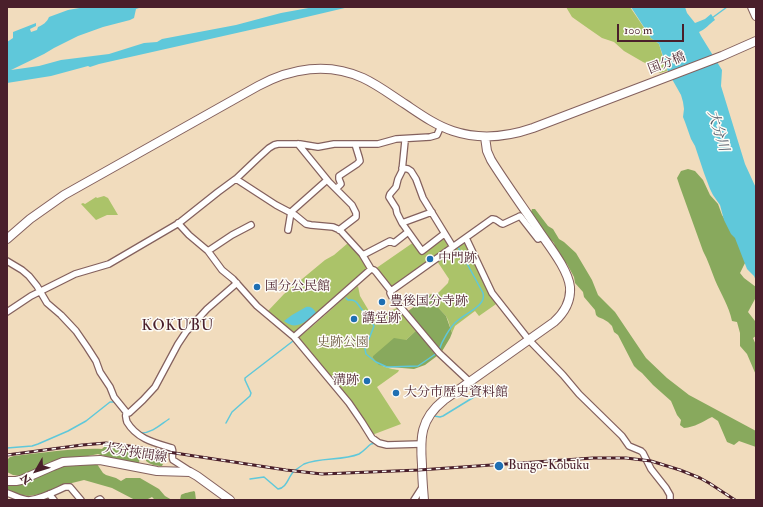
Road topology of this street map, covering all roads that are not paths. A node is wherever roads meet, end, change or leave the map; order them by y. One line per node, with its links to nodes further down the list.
1 (752, 7): 2 (street)
2 (756, 16)
3 (756, 41): 5 (street)
4 (756, 45): 5 (street)
5 (744, 48): 7 (street, 国分橋)
6 (441, 126): 7 (street, 国分橋); 10 (street); 26 (street, 国分橋)
7 (485, 137): 24 (street)
8 (405, 141): 11 (street)
9 (298, 144): 10 (street); 12 (street); 13 (street)
10 (355, 144): 14 (street)
11 (402, 168): 16 (street); 18 (street)
12 (236, 179): 15 (street); 17 (street)
13 (327, 180): 14 (street); 15 (street)
14 (336, 189): 21 (street)
15 (291, 212): 20 (street); 21 (street)
16 (432, 212): 18 (street); 23 (street)
17 (178, 223): 28 (street); 33 (street)
18 (402, 223): 22 (street)
19 (250, 225): 28 (street)
20 (288, 230)
21 (340, 230): 29 (street)
22 (408, 232): 23 (street); 29 (street)
23 (444, 234): 27 (street)
24 (543, 237): 25 (street); 37 (street)
25 (466, 238): 27 (street); 37 (street)
26 (7, 239)
27 (453, 247): 34 (street)
28 (208, 251): 32 (street)
29 (363, 255): 31 (street)
30 (7, 261): 33 (street)
31 (371, 270): 34 (street); 36 (street)
32 (237, 284): 36 (street); 39 (street)
33 (40, 291): 35 (street); 39 (street)
34 (391, 291): 38 (street)
35 (7, 312)
36 (294, 337): 40 (street)
37 (529, 340): 38 (street); 52 (street)
38 (470, 382): 40 (street)
39 (126, 413): 41 (street)
40 (421, 444): 43 (street)
41 (190, 472): 42 (street, 大分挾間線); 49 (street)
42 (7, 481)
43 (423, 486): 50 (street); 51 (street)
44 (7, 493): 45 (street)
45 (49, 494): 46 (street); 47 (street)
46 (79, 498): 48 (street)
47 (54, 500)
48 (72, 500)
49 (230, 500)
50 (414, 500)
51 (424, 500)
52 (670, 500)

